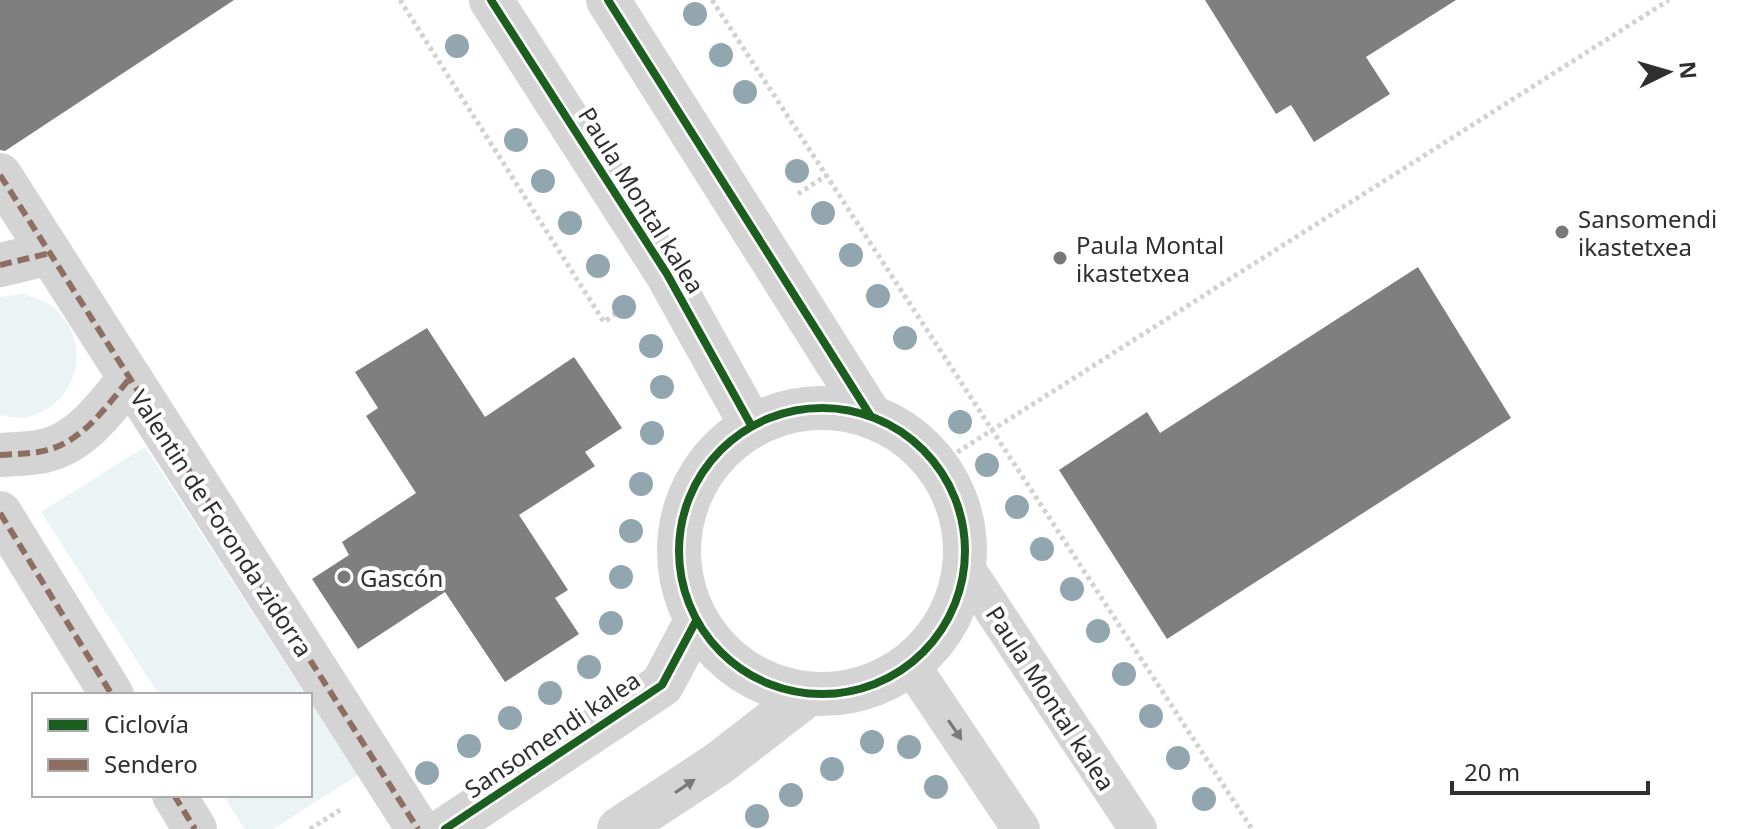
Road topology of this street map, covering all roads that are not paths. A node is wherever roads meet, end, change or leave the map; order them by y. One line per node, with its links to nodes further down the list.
1 (491, 0): 8 (street, Paula Montal kalea)
2 (608, 0): 7 (street)
3 (0, 175): 4 (street, Valentin de Foronda zidorra)
4 (50, 253): 5 (street); 6 (street, Valentin de Foronda zidorra)
5 (0, 265)
6 (130, 378): 9 (street, Valentin de Foronda zidorra); 18 (street, Valentin de Foronda zidorra)
7 (870, 415): 8 (street); 11 (street)
8 (751, 425): 12 (street)
9 (0, 455)
10 (0, 513): 14 (street)
11 (965, 567): 13 (street); 22 (lane, Paula Montal kalea)
12 (696, 621): 15 (street); 19 (street, Sansomendi kalea)
13 (911, 665): 15 (street); 21 (lane, one-way to 21)
14 (111, 693)
15 (807, 695): 20 (street, one-way to 15)
16 (175, 797): 17 (street)
17 (195, 829)
18 (418, 829)
19 (445, 829)
20 (619, 829)
21 (1021, 829)
22 (1138, 829)

